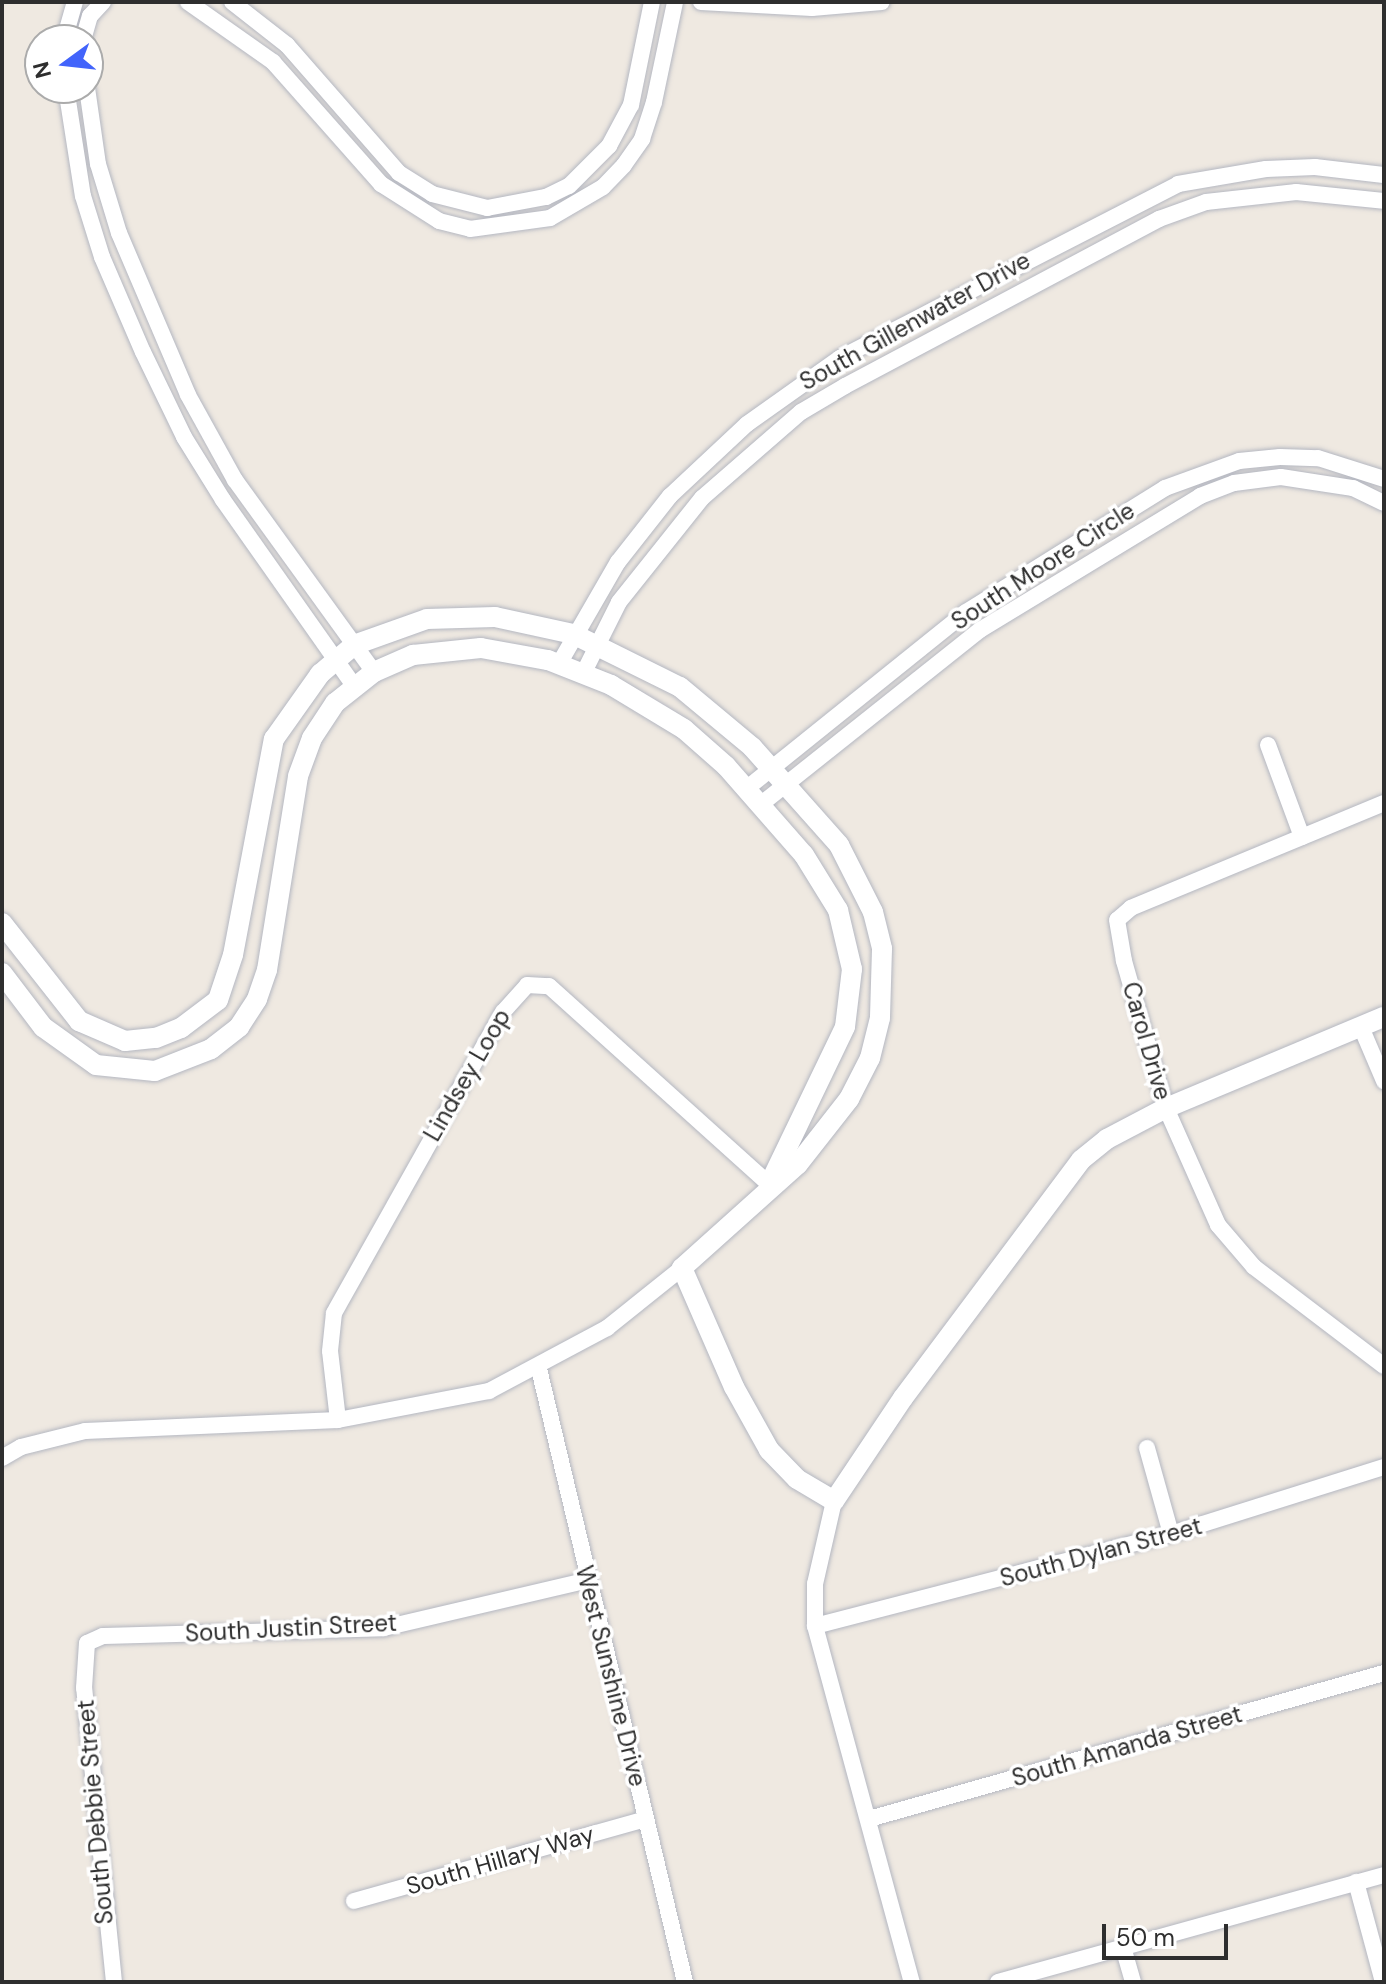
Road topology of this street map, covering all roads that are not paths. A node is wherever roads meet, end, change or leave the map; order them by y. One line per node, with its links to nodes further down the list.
1 (75, 2): 9 (street)
2 (103, 2): 10 (street)
3 (232, 2): 4 (street)
4 (652, 2)
5 (675, 2): 8 (street)
6 (701, 2): 7 (street)
7 (882, 2)
8 (198, 4)
9 (69, 24)
10 (88, 24)
11 (69, 104): 20 (street)
12 (89, 104): 18 (street)
13 (1384, 175): 17 (street, South Gillenwater Drive)
14 (1384, 201): 19 (street, South Gillenwater Drive)
15 (1384, 479): 26 (street, South Moore Circle)
16 (1384, 503): 26 (street, South Moore Circle)
17 (573, 634): 18 (street); 19 (street); 21 (street, South Gillenwater Drive)
18 (354, 645): 20 (street); 22 (street)
19 (597, 645): 23 (street, South Gillenwater Drive); 26 (street)
20 (335, 660): 24 (street); 33 (street)
21 (559, 664): 22 (street); 23 (street)
22 (374, 672): 24 (street)
23 (583, 674): 27 (street)
24 (354, 686): 35 (street)
25 (1268, 745): 29 (street)
26 (778, 777): 27 (street, South Moore Circle); 38 (street)
27 (753, 797): 38 (street)
28 (1384, 803): 29 (street, Carol Drive)
29 (1302, 837): 37 (street, Carol Drive)
30 (2, 923): 33 (street)
31 (2, 973): 35 (street)
32 (1384, 1017): 34 (street)
33 (79, 1021): 35 (street)
34 (1361, 1027): 36 (street); 37 (street)
35 (61, 1043)
36 (1384, 1081)
37 (1166, 1108): 40 (street, Carol Drive); 46 (street)
38 (770, 1185): 39 (street); 42 (street, Lindsey Loop)
39 (682, 1268): 41 (street); 46 (street)
40 (1384, 1366)
41 (539, 1369): 42 (street); 48 (street, West Sunshine Drive)
42 (338, 1420): 44 (street)
43 (1147, 1448): 47 (street)
44 (2, 1458)
45 (1384, 1467): 47 (street, South Dylan Street)
46 (834, 1501): 49 (street)
47 (1171, 1534): 49 (street, South Dylan Street)
48 (588, 1580): 50 (street, South Justin Street); 52 (street, West Sunshine Drive)
49 (815, 1626): 53 (street)
50 (87, 1643): 58 (street, South Debbie Street)
51 (1384, 1673): 53 (street, South Amanda Street)
52 (646, 1819): 56 (street, South Hillary Way); 59 (street, West Sunshine Drive)
53 (869, 1819): 60 (street)
54 (1384, 1875): 55 (street)
55 (1356, 1882): 57 (street); 63 (street)
56 (354, 1901)
57 (1123, 1947): 61 (street); 62 (street)
58 (114, 1982)
59 (685, 1982)
60 (912, 1982)
61 (998, 1982)
62 (1133, 1982)
63 (1383, 1982)

